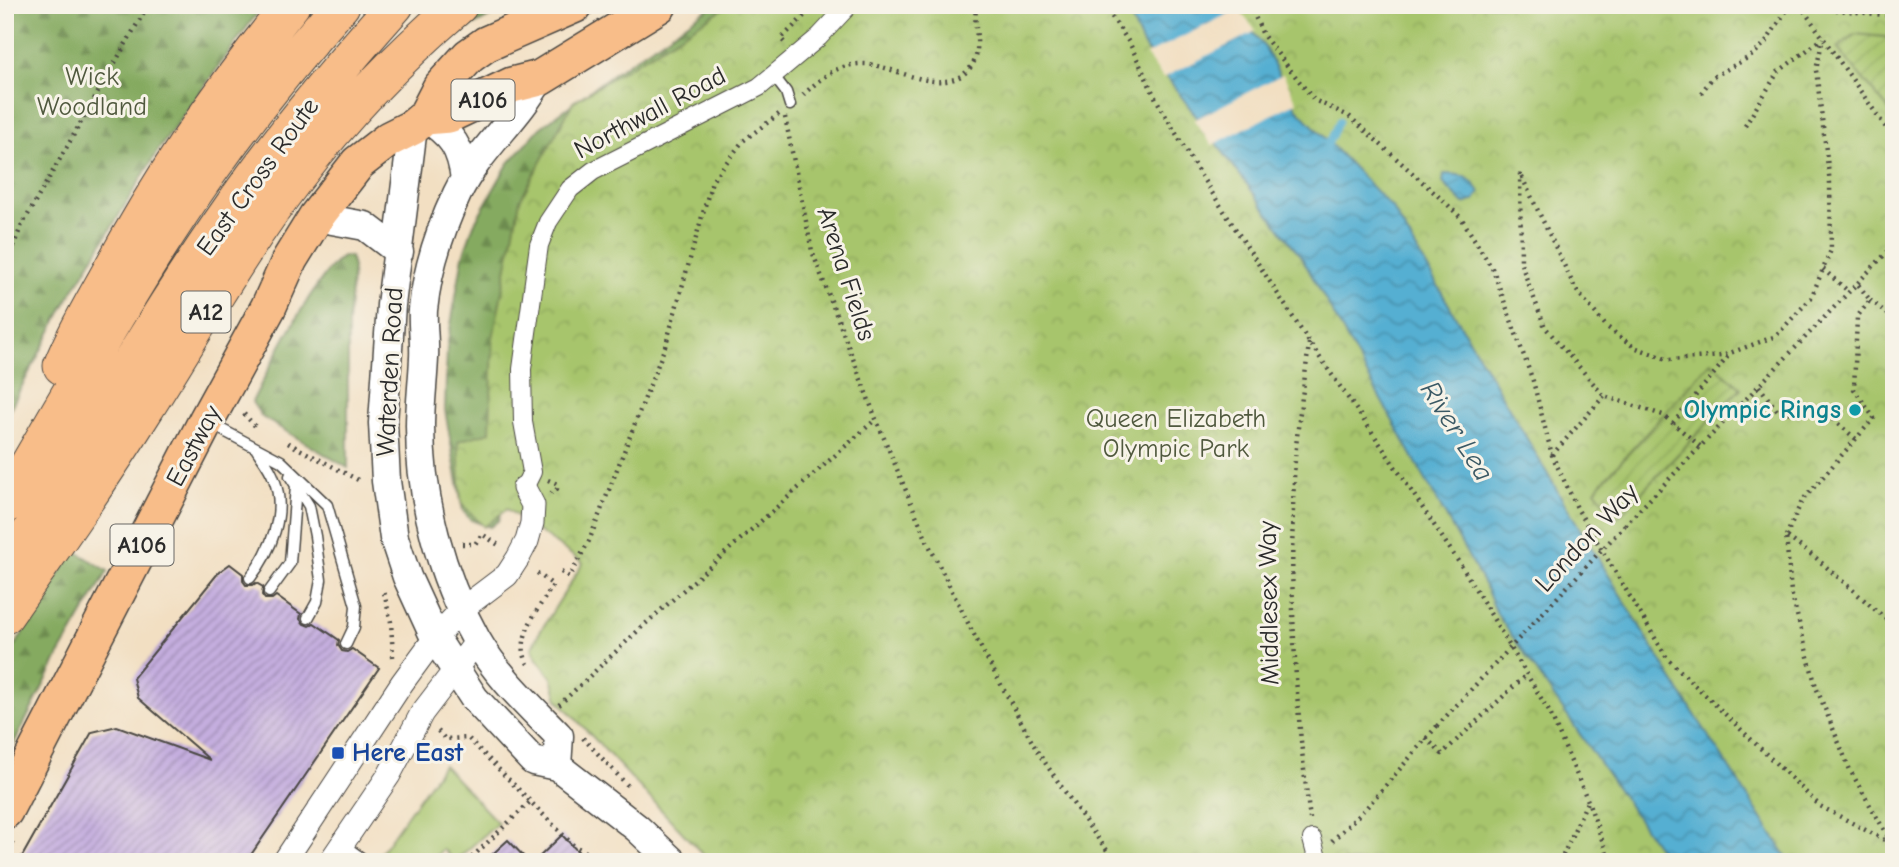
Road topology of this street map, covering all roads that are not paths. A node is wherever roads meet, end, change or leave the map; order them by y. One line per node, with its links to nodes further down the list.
1 (290, 5): 20 (highway)
2 (341, 5): 20 (highway, East Cross Route)
3 (395, 5): 21 (highway, East Cross Route / A12)
4 (459, 5): 25 (highway, A12)
5 (575, 5): 11 (main road, A106)
6 (659, 5): 9 (main road, Eastway / A106)
7 (849, 5): 8 (street, Northwall Road)
8 (773, 75): 10 (lane); 19 (street, Northwall Road)
9 (540, 78): 11 (main road, Eastway / A106); 12 (street, Waterden Road)
10 (787, 108)
11 (419, 122): 12 (street); 13 (main road, Eastway / A106); 14 (street, Waterden Road)
12 (465, 179): 24 (street, Waterden Road)
13 (316, 217): 14 (street); 15 (main road, Eastway / A106)
14 (399, 252): 27 (street, Waterden Road)
15 (206, 421): 16 (lane); 32 (main road, Eastway / A106)
16 (256, 447): 17 (lane); 22 (lane)
17 (281, 461): 18 (lane); 29 (lane)
18 (296, 486): 23 (lane); 26 (lane)
19 (524, 488): 24 (street, Northwall Road)
20 (9, 500)
21 (5, 576)
22 (250, 578)
23 (269, 592)
24 (462, 609): 27 (street, Northwall Road); 28 (street, Waterden Road)
25 (5, 615)
26 (308, 618)
27 (435, 638): 30 (street, Waterden Road); 36 (street, Northwall Road)
28 (477, 641): 30 (street); 31 (street, Waterden Road)
29 (346, 645)
30 (456, 671): 31 (street, Waterden Road); 34 (street)
31 (557, 766): 38 (street, Waterden Road)
32 (5, 811)
33 (1312, 839): 35 (street)
34 (336, 853): 37 (lane)
35 (1317, 859)
36 (284, 862)
37 (367, 862)
38 (673, 862)

